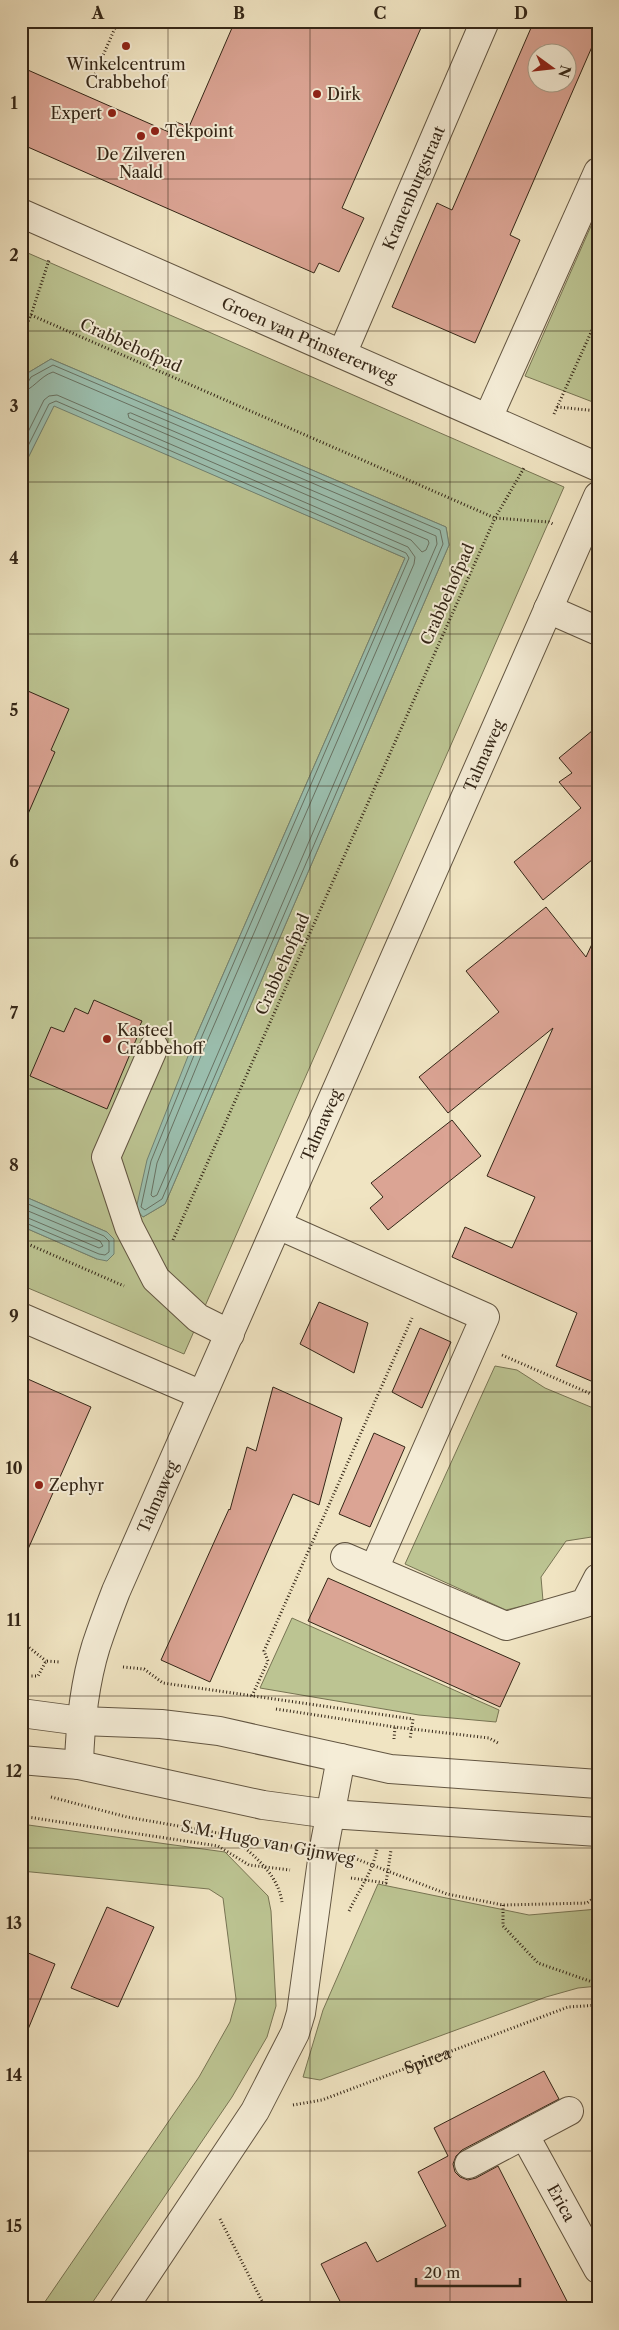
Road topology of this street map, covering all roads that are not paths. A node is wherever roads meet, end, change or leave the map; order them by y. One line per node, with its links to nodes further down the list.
1 (485, 21): 4 (street, Kranenburgstraat)
2 (598, 172): 5 (street)
3 (21, 213): 4 (street, Groen van Prinstererweg)
4 (342, 354): 5 (street, Groen van Prinstererweg)
5 (488, 418): 6 (street, Groen van Prinstererweg)
6 (598, 467)
7 (598, 496): 8 (street, Talmaweg)
8 (548, 609): 9 (street); 11 (street, Talmaweg)
9 (598, 631)
10 (154, 1048): 13 (street)
11 (278, 1225): 13 (street, Talmaweg); 16 (street)
12 (21, 1317): 14 (street)
13 (230, 1334): 14 (street, Talmaweg)
14 (202, 1395): 19 (street, Talmaweg)
15 (345, 1557): 16 (street)
16 (374, 1569): 17 (street)
17 (598, 1578)
18 (21, 1713): 19 (street)
19 (81, 1721): 20 (street); 22 (street, Talmaweg)
20 (341, 1758): 23 (street); 24 (street)
21 (21, 1760): 22 (street)
22 (79, 1765): 24 (street)
23 (598, 1784)
24 (330, 1814): 25 (street); 30 (street)
25 (598, 1832)
26 (569, 2111): 27 (street)
27 (526, 2136): 28 (street); 29 (street, Erica)
28 (469, 2164)
29 (598, 2269)
30 (123, 2309)

